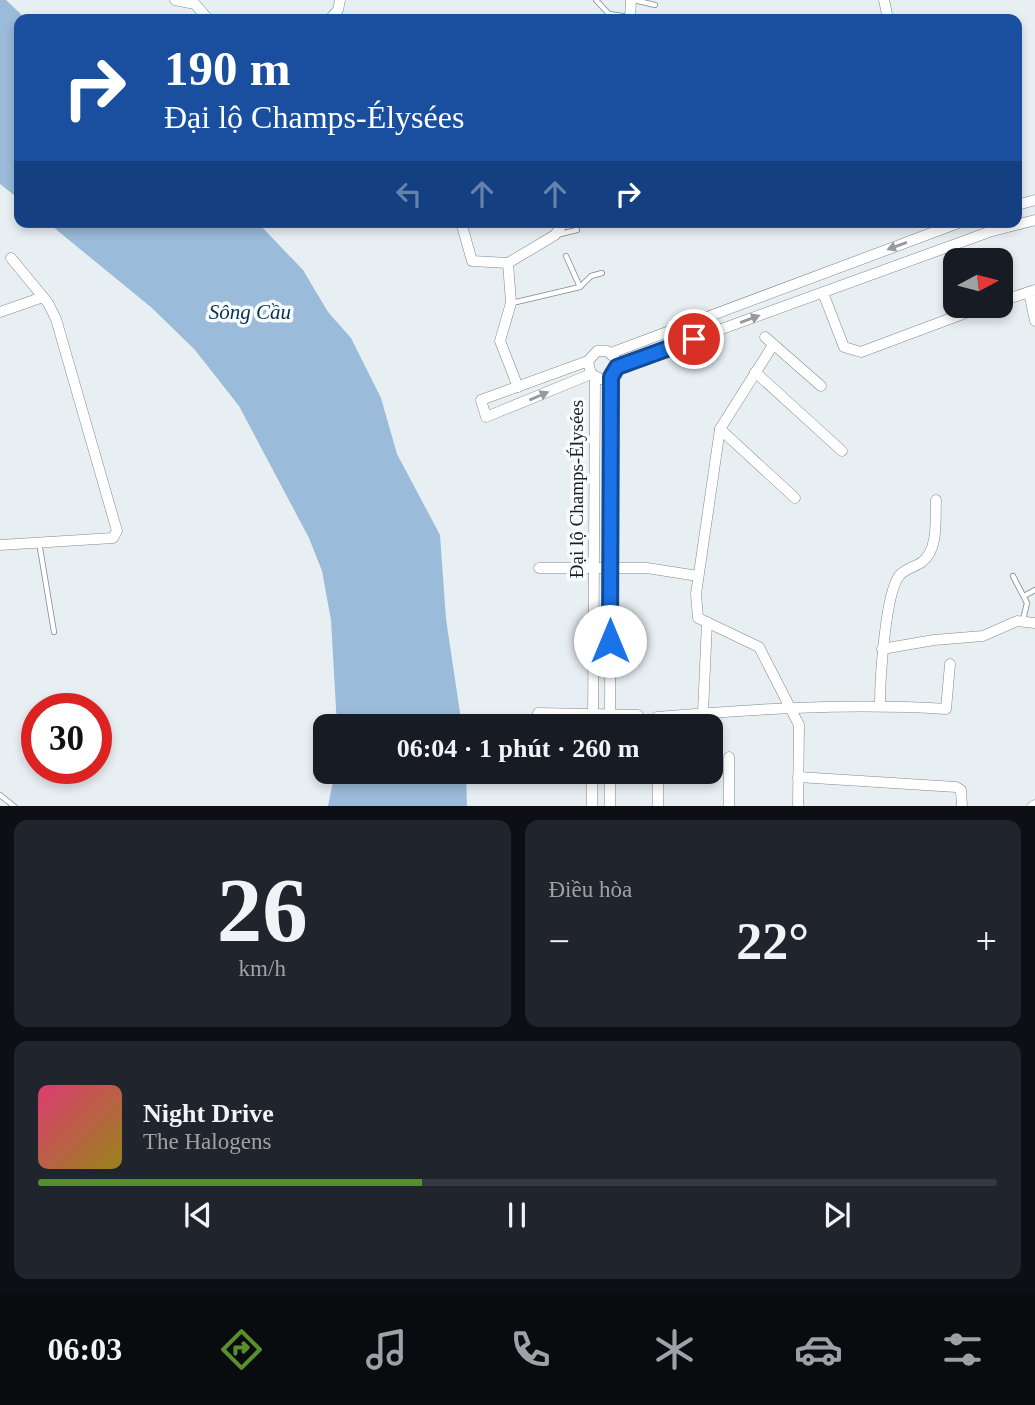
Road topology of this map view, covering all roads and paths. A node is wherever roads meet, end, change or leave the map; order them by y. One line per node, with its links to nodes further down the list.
1 (175, 0): 5 (street)
2 (596, 0): 6 (lane)
3 (632, 0): 4 (lane)
4 (655, 5)
5 (204, 10)
6 (609, 14)
7 (463, 228): 15 (street)
8 (560, 228): 12 (street)
9 (945, 228): 28 (street, Đại lộ Champs-Élysées, one-way to 28)
10 (1004, 228): 19 (street)
11 (577, 230): 12 (lane)
12 (555, 235): 15 (street)
13 (566, 256): 17 (lane)
14 (10, 258): 20 (street)
15 (508, 263): 22 (street)
16 (602, 273): 17 (lane)
17 (580, 287): 22 (lane)
18 (1032, 291): 21 (street); 25 (street)
19 (823, 293): 24 (street); 30 (street, one-way to 19)
20 (43, 297): 23 (street); 40 (street)
21 (1013, 297)
22 (511, 303): 35 (street)
23 (0, 312)
24 (952, 318)
25 (1035, 321)
26 (765, 337): 27 (street)
27 (773, 345): 31 (street); 34 (street)
28 (611, 353): 29 (street, Đại lộ Champs-Élysées); 30 (street)
29 (588, 361): 32 (street, Đại lộ Champs-Élysées); 35 (street, Đại lộ Champs-Élysées)
30 (617, 367): 33 (street)
31 (755, 372): 36 (street); 37 (street)
32 (593, 376): 33 (street, Đại lộ Champs-Élysées); 35 (street, Đại lộ Champs-Élysées, one-way to 32); 42 (street, Đại lộ Champs-Élysées)
33 (611, 377): 44 (street, Đại lộ Champs-Élysées)
34 (821, 386)
35 (518, 387)
36 (720, 429): 38 (street); 45 (street)
37 (842, 451)
38 (795, 498)
39 (936, 500): 53 (street)
40 (39, 541): 41 (street); 52 (lane)
41 (0, 545)
42 (593, 567): 43 (street); 44 (street); 59 (street, Đại lộ Champs-Élysées)
43 (539, 568)
44 (610, 568): 45 (street); 60 (street, Đại lộ Champs-Élysées)
45 (698, 576): 50 (street)
46 (1013, 576): 48 (lane)
47 (1035, 590): 48 (lane)
48 (1024, 596): 49 (lane)
49 (1023, 621): 51 (street); 53 (street)
50 (707, 622): 56 (street); 58 (street)
51 (1035, 623)
52 (54, 632)
53 (882, 649): 55 (street)
54 (950, 664): 55 (street)
55 (880, 705): 56 (street)
56 (787, 706): 58 (street); 63 (street)
57 (538, 713): 59 (street)
58 (703, 713): 61 (street)
59 (593, 714)
60 (610, 714)
61 (692, 714)
62 (729, 757): 72 (street)
63 (798, 777): 73 (street); 74 (street)
64 (592, 784): 69 (street)
65 (610, 784): 70 (street)
66 (657, 784): 71 (street)
67 (0, 795): 68 (lane)
68 (14, 806)
69 (592, 806)
70 (610, 806)
71 (658, 806)
72 (729, 806)
73 (798, 806)
74 (962, 806)

